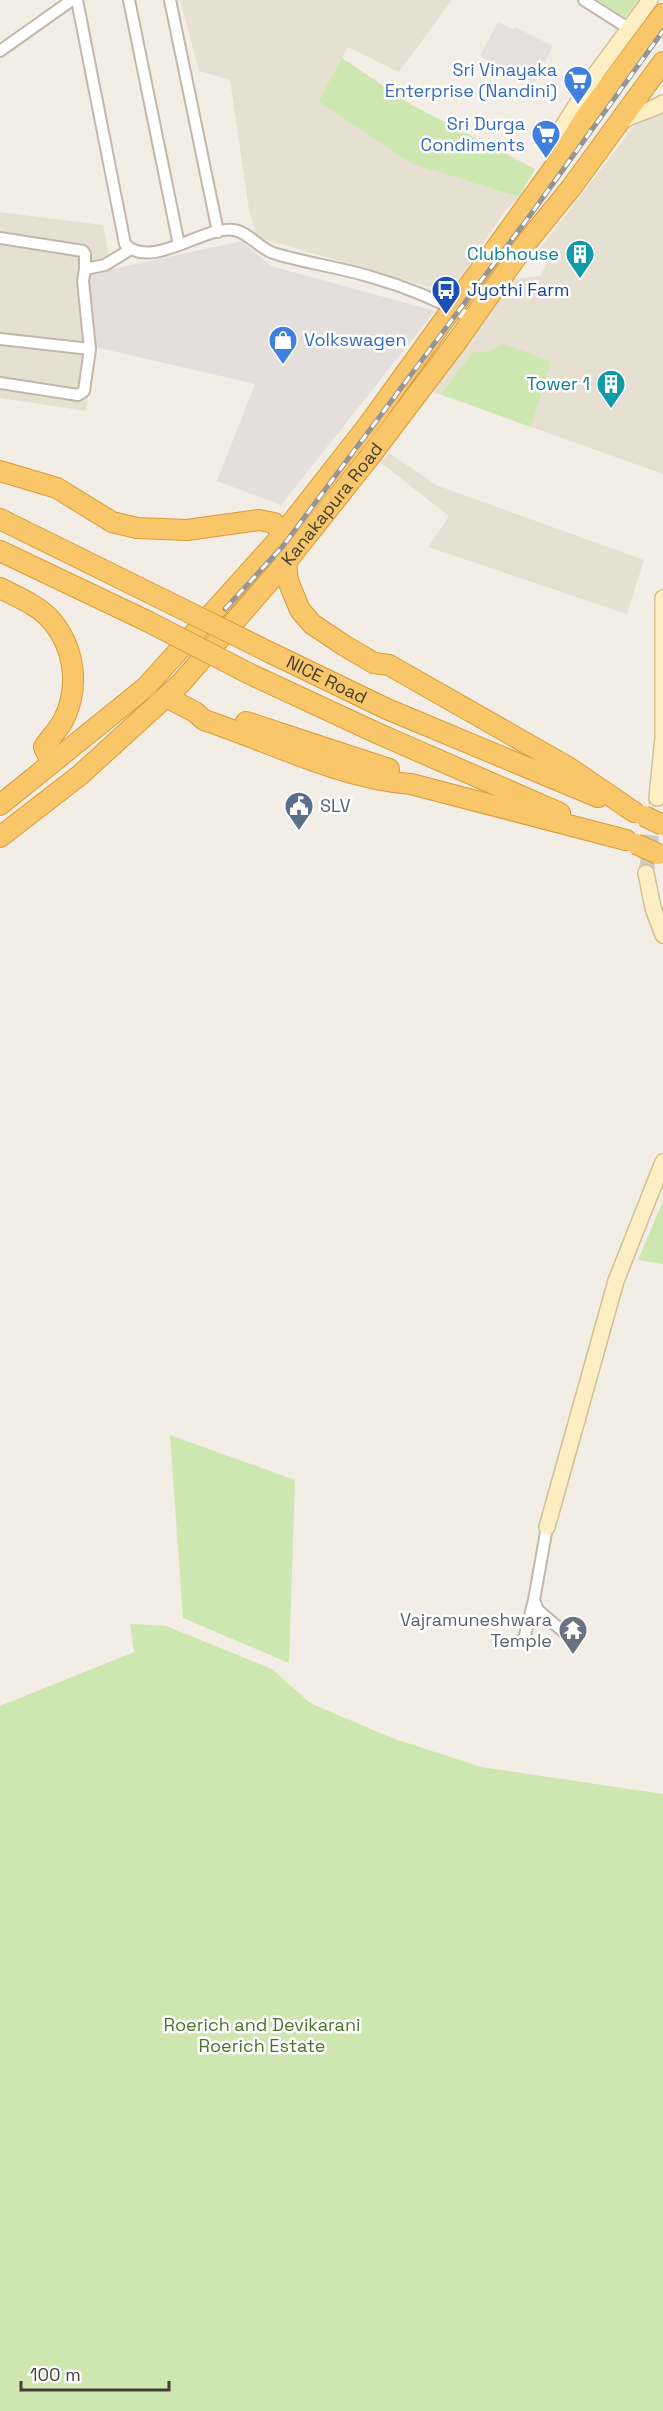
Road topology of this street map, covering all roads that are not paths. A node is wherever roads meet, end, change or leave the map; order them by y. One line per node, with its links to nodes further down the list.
1 (72, 0): 9 (street)
2 (77, 0): 17 (street)
3 (129, 0): 16 (street)
4 (170, 0): 14 (street)
5 (584, 0): 8 (street)
6 (650, 0): 8 (street)
7 (663, 14): 13 (highway, Kanakapura Road)
8 (628, 28): 13 (street)
9 (0, 51)
10 (663, 62): 12 (highway, Kanakapura Road)
11 (663, 103): 12 (street, Kanakapura Road)
12 (616, 127): 20 (highway, Kanakapura Road)
13 (571, 140): 19 (highway, Kanakapura Road)
14 (218, 232): 16 (street); 19 (street)
15 (0, 238): 18 (street)
16 (179, 245): 17 (street)
17 (131, 249): 18 (street)
18 (85, 269): 22 (street)
19 (452, 308): 20 (street); 26 (highway, Kanakapura Road)
20 (473, 319): 28 (highway, Kanakapura Road)
21 (0, 339): 22 (street)
22 (90, 349): 23 (street)
23 (0, 383)
24 (0, 471): 26 (highway)
25 (0, 519): 35 (highway, NICE Road, bridge)
26 (283, 534): 28 (highway); 32 (highway, Kanakapura Road)
27 (0, 551): 38 (highway, NICE Road, bridge)
28 (287, 561): 31 (highway, Kanakapura Road); 35 (highway)
29 (0, 588): 32 (highway)
30 (663, 598): 33 (street)
31 (166, 697): 37 (highway, Kanakapura Road); 38 (highway)
32 (51, 762): 34 (highway, Kanakapura Road)
33 (657, 798)
34 (0, 805)
35 (639, 814): 36 (highway, NICE Road, bridge)
36 (663, 825)
37 (0, 837)
38 (631, 842): 39 (highway, NICE Road, bridge)
39 (661, 855)
40 (646, 873): 41 (street)
41 (663, 935)
42 (663, 1162): 43 (street)
43 (547, 1527): 44 (street)
44 (534, 1600): 45 (street); 46 (street)
45 (567, 1635)
46 (524, 1639)

